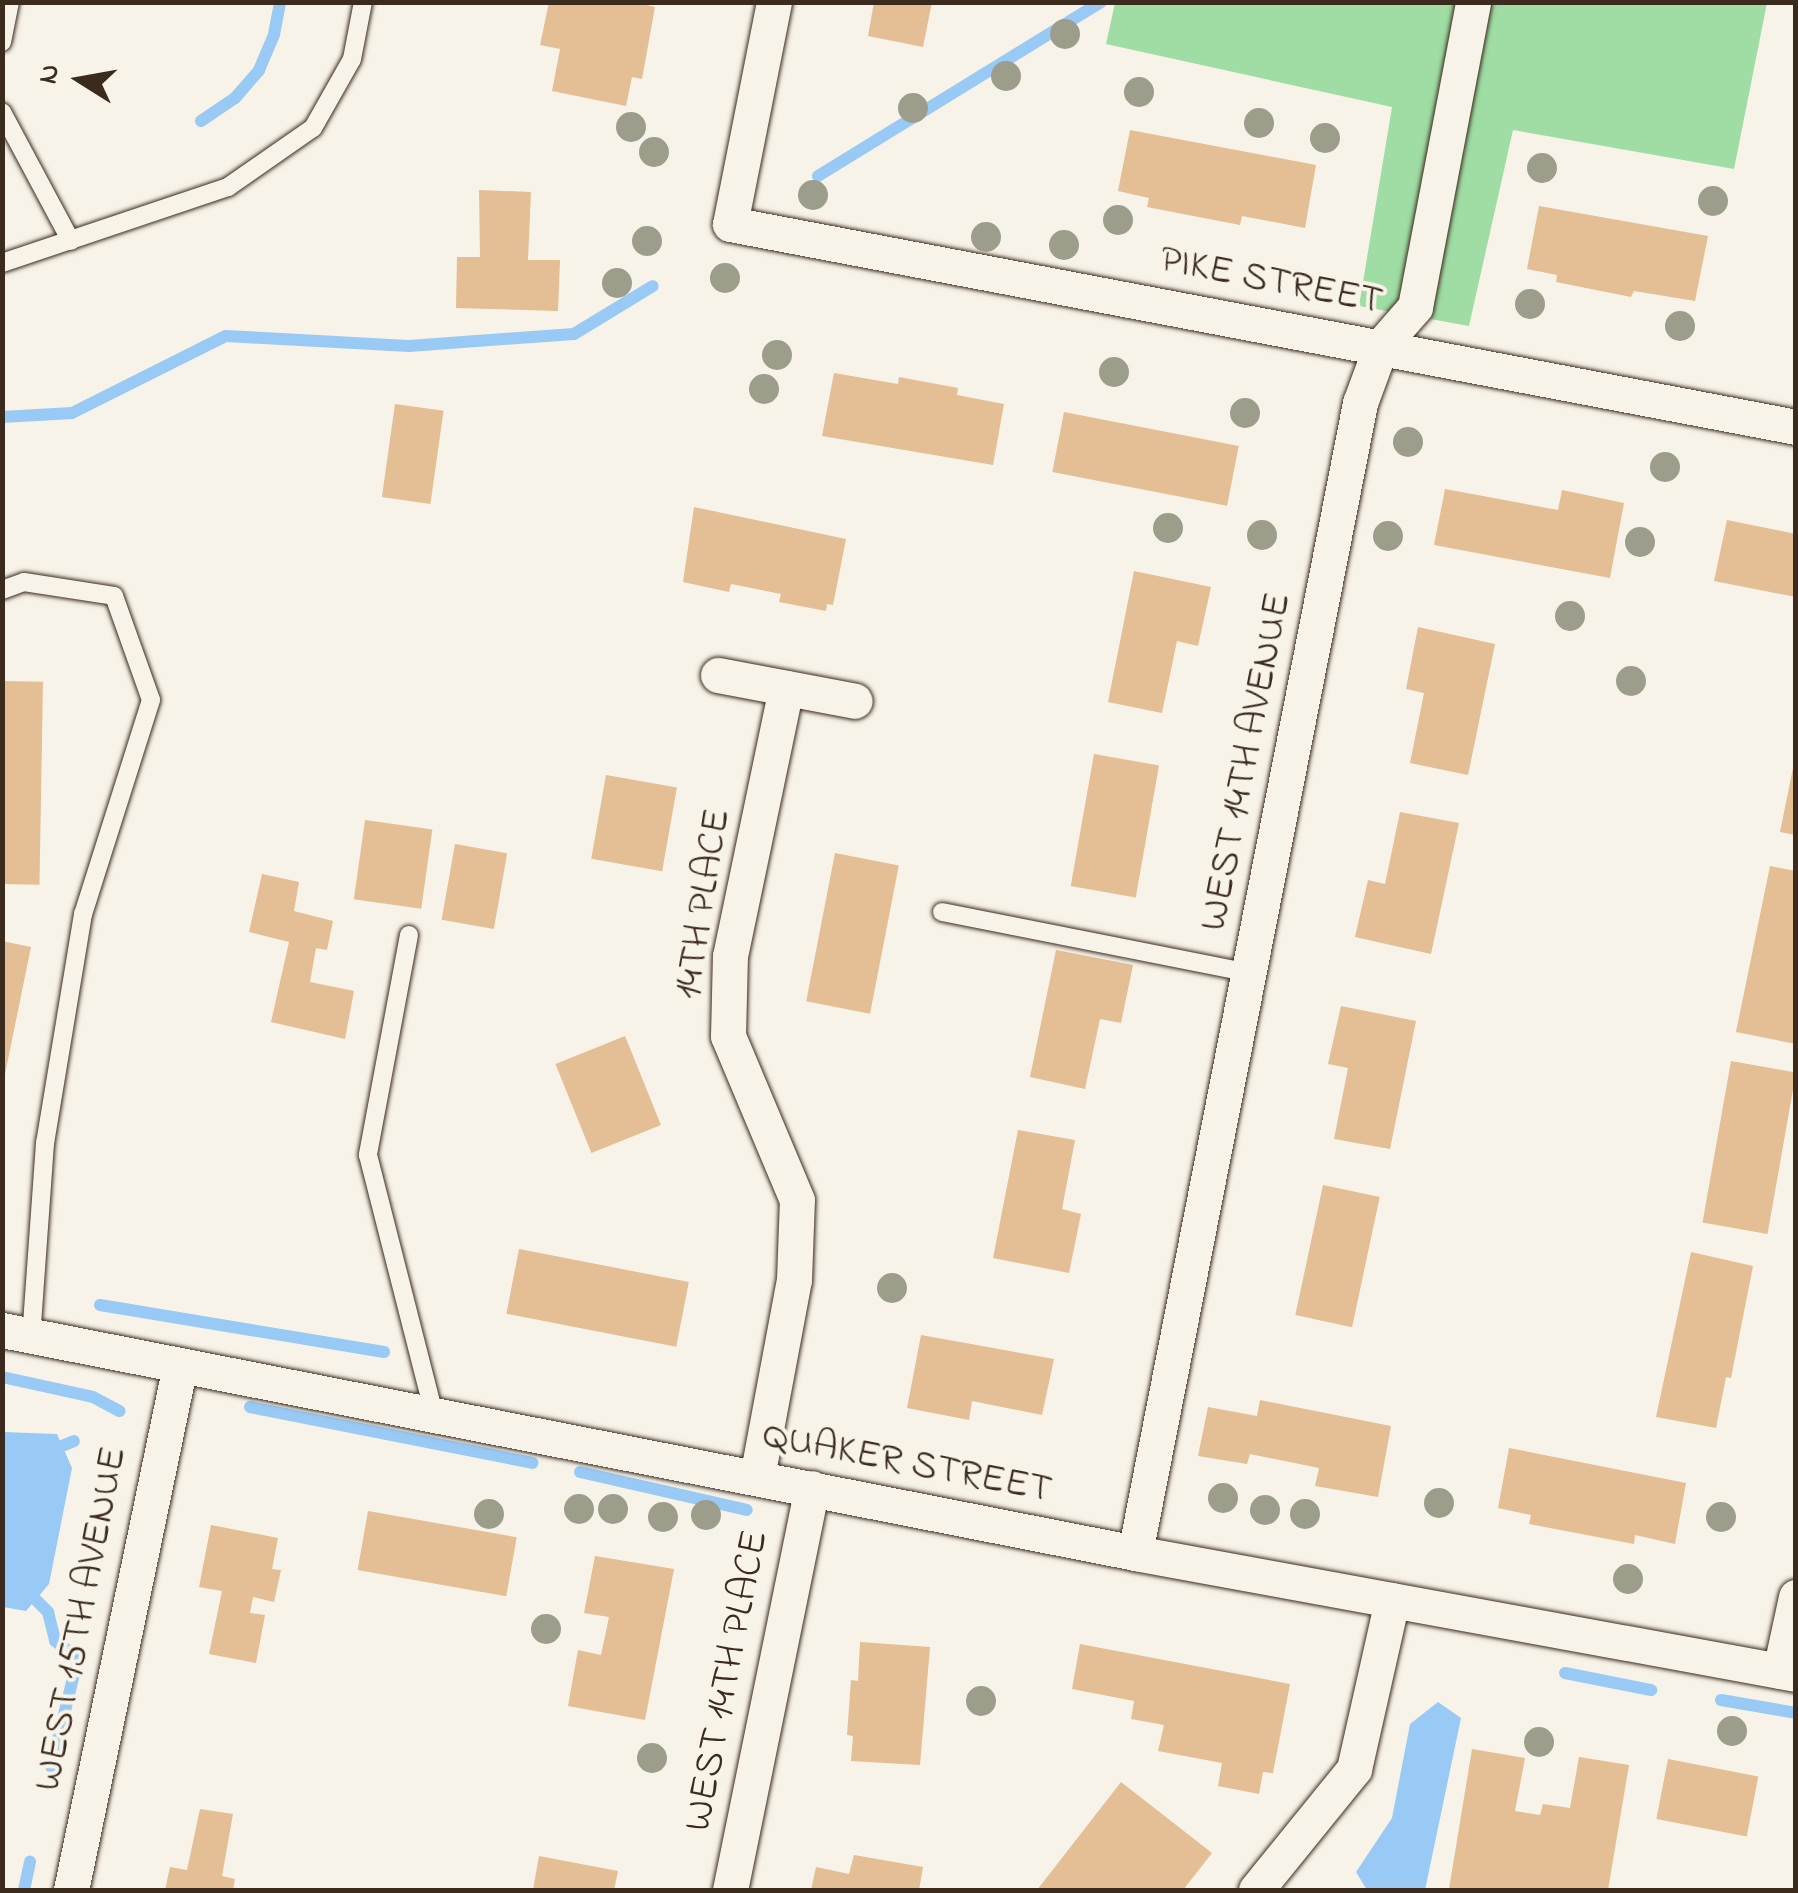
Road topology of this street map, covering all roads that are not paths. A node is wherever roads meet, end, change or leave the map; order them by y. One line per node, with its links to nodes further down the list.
1 (10, 2): 5 (lane)
2 (364, 2): 7 (lane)
3 (774, 2): 9 (street, PIKE STREET)
4 (1473, 2): 9 (street, WEST 14TH AVENUE)
5 (2, 42)
6 (2, 112): 7 (lane)
7 (71, 241): 8 (lane)
8 (2, 263)
9 (1380, 346): 10 (street, PIKE STREET); 17 (street, WEST 14TH AVENUE)
10 (1796, 426)
11 (2, 590): 18 (lane)
12 (718, 675): 13 (street)
13 (786, 688): 14 (street); 21 (street, 14TH PLACE)
14 (855, 701)
15 (942, 912): 17 (lane)
16 (408, 935): 20 (lane)
17 (1249, 974): 23 (street, WEST 14TH AVENUE)
18 (17, 1333): 19 (street, QUAKER STREET)
19 (180, 1365): 20 (street, QUAKER STREET); 27 (street, WEST 15TH AVENUE)
20 (434, 1413): 21 (street, QUAKER STREET)
21 (757, 1477): 22 (street, QUAKER STREET)
22 (812, 1488): 23 (street, QUAKER STREET); 28 (street, WEST 14TH PLACE)
23 (1135, 1552): 25 (street, QUAKER STREET)
24 (1796, 1597): 26 (street)
25 (1392, 1600): 26 (street, QUAKER STREET); 29 (street)
26 (1788, 1673)
27 (71, 1890)
28 (730, 1890)
29 (1256, 1890)

